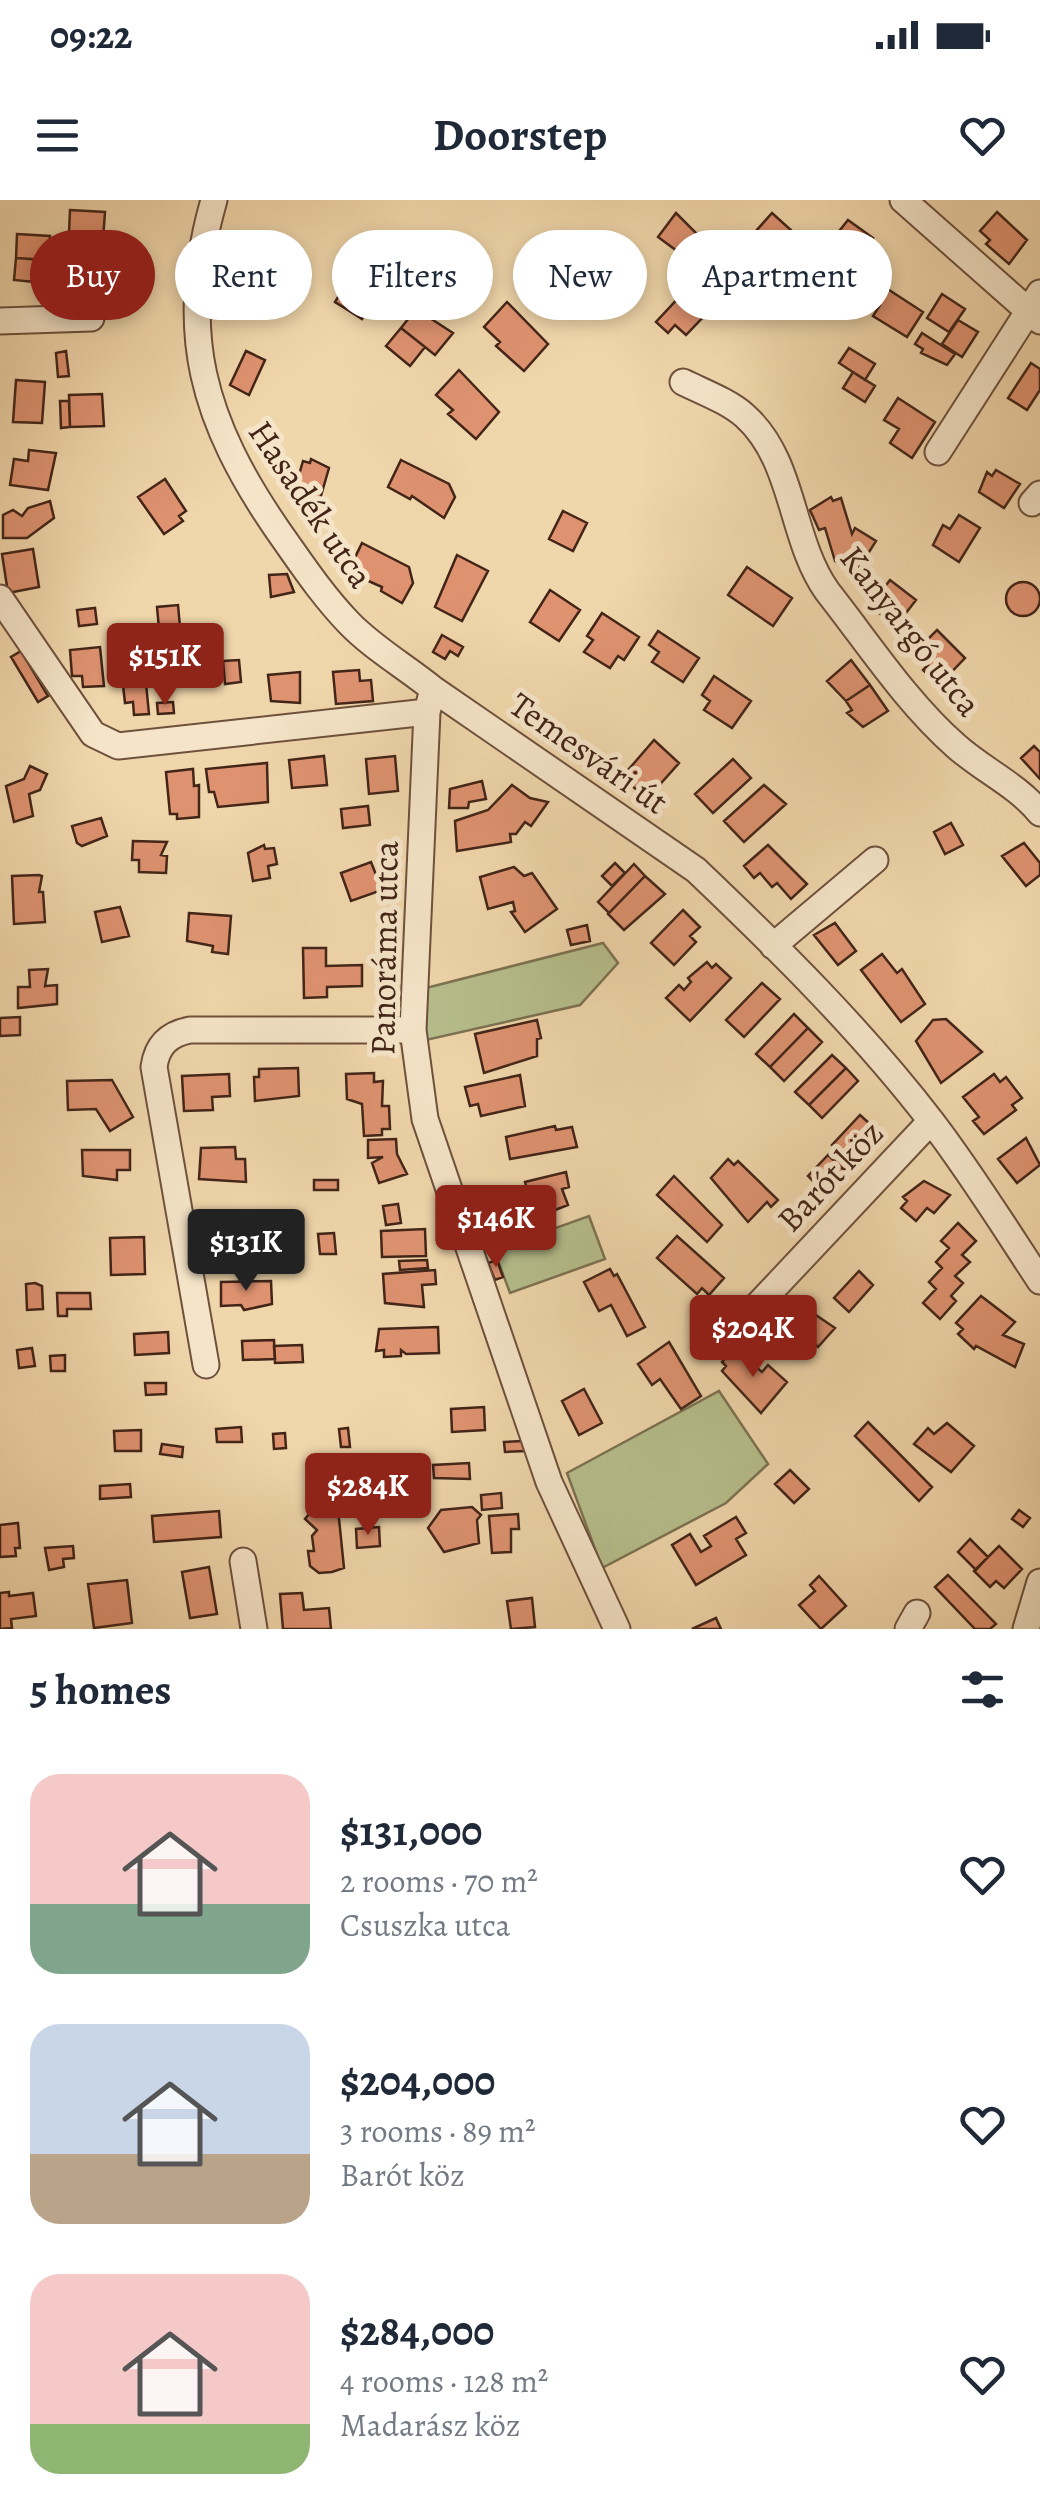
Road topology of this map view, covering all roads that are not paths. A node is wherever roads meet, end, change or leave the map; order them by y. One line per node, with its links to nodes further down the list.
1 (214, 200): 9 (street, Hasadék utca)
2 (904, 200): 3 (street)
3 (1035, 308): 7 (street)
4 (30, 320): 5 (street)
5 (0, 321)
6 (683, 382): 10 (street, Kanyargó utca)
7 (938, 452)
8 (0, 598): 9 (street)
9 (430, 701): 12 (street, Temesvári út); 13 (street, Panoráma utca)
10 (1040, 814)
11 (875, 860): 12 (street)
12 (773, 946): 14 (street, Temesvári út)
13 (413, 1030): 17 (street); 21 (street, Panoráma utca)
14 (931, 1120): 15 (street, Temesvári út); 16 (street, Barót köz)
15 (1040, 1281)
16 (740, 1324)
17 (206, 1365)
18 (243, 1561): 20 (street)
19 (1040, 1582): 22 (street)
20 (254, 1629)
21 (616, 1629)
22 (1026, 1629)

